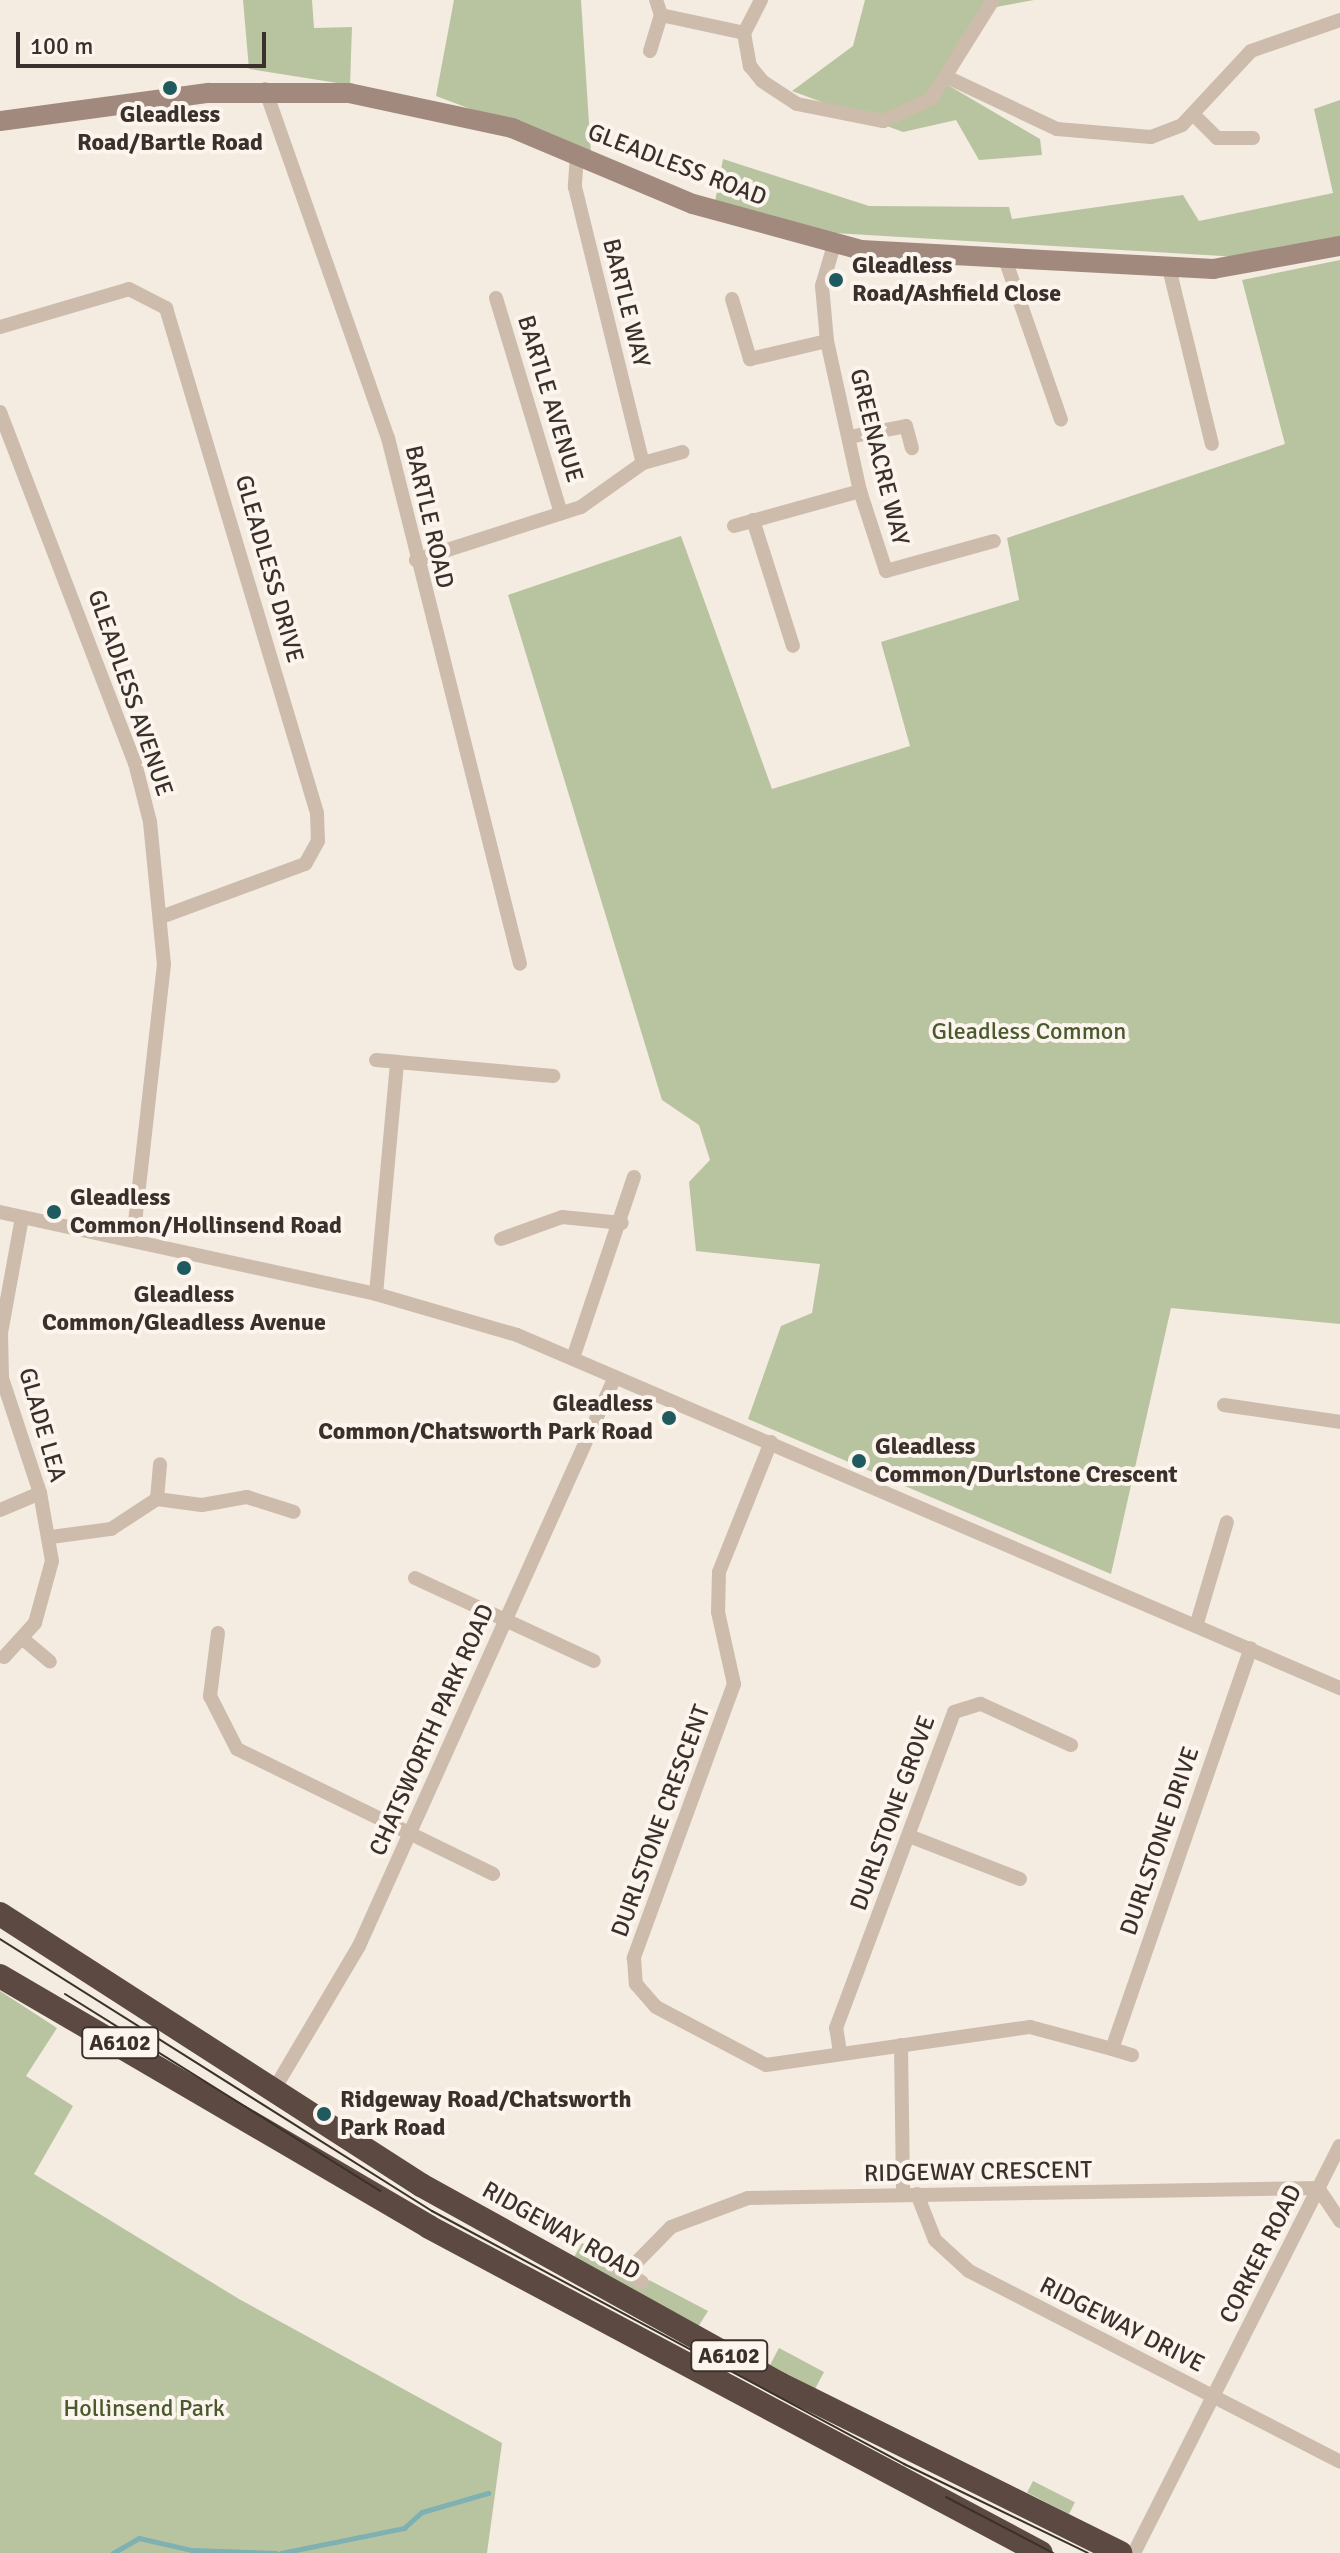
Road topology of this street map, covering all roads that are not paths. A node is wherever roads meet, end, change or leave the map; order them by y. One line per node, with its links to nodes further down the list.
1 (656, 0): 4 (street)
2 (761, 0): 6 (street)
3 (993, 0): 8 (street)
4 (661, 15): 6 (street); 7 (street)
5 (1340, 20): 10 (street)
6 (744, 33): 8 (street)
7 (650, 51)
8 (949, 78): 10 (street)
9 (265, 89): 11 (main road, GLEADLESS ROAD); 13 (main road, GLEADLESS ROAD); 34 (street, BARTLE ROAD)
10 (1193, 114): 12 (street)
11 (0, 121)
12 (1253, 138)
13 (577, 155): 14 (main road, GLEADLESS ROAD); 28 (street, BARTLE WAY)
14 (834, 245): 16 (main road, GLEADLESS ROAD); 21 (street, GREENACRE WAY)
15 (1340, 246): 17 (main road, GLEADLESS ROAD)
16 (1005, 259): 17 (main road, GLEADLESS ROAD); 23 (street)
17 (1169, 268): 25 (street)
18 (496, 298): 30 (street, BARTLE AVENUE)
19 (732, 299): 21 (street)
20 (0, 327): 36 (street, GLEADLESS DRIVE)
21 (827, 341): 24 (street, GREENACRE WAY)
22 (0, 412): 36 (street, GLEADLESS AVENUE)
23 (1061, 420)
24 (849, 437): 26 (street); 29 (street, GREENACRE WAY)
25 (1212, 444)
26 (912, 448)
27 (683, 452): 28 (street)
28 (643, 463): 30 (street)
29 (860, 491): 31 (street); 33 (street, GREENACRE WAY)
30 (561, 513): 34 (street)
31 (753, 520): 32 (street); 35 (street)
32 (734, 526)
33 (994, 541)
34 (416, 560): 37 (street, BARTLE ROAD)
35 (793, 646)
36 (161, 917): 46 (street, GLEADLESS AVENUE)
37 (520, 964)
38 (376, 1060): 39 (street)
39 (397, 1062): 40 (street); 47 (street)
40 (553, 1076)
41 (634, 1177): 44 (street)
42 (0, 1212): 43 (street)
43 (22, 1217): 46 (street); 54 (street, GLADE LEA)
44 (622, 1223): 45 (street); 48 (street)
45 (501, 1239)
46 (133, 1240): 47 (street)
47 (376, 1294): 48 (street)
48 (573, 1358): 49 (street)
49 (615, 1377): 52 (street); 61 (street, CHATSWORTH PARK ROAD)
50 (1224, 1405): 51 (street)
51 (1340, 1422)
52 (771, 1442): 62 (street); 79 (street, DURLSTONE CRESCENT)
53 (160, 1464): 55 (street)
54 (40, 1493): 56 (street); 59 (street, GLADE LEA)
55 (157, 1499): 57 (street); 59 (street)
56 (0, 1510)
57 (294, 1512)
58 (1227, 1522): 62 (street)
59 (51, 1537): 64 (street, GLADE LEA)
60 (415, 1578): 61 (street)
61 (506, 1619): 67 (street); 71 (street, CHATSWORTH PARK ROAD)
62 (1197, 1623): 65 (street)
63 (218, 1633): 71 (street)
64 (23, 1639): 66 (street, GLADE LEA); 68 (street)
65 (1251, 1648): 69 (street); 78 (street, DURLSTONE DRIVE)
66 (4, 1657)
67 (594, 1661)
68 (50, 1662)
69 (1340, 1688)
70 (1071, 1745): 72 (street, DURLSTONE GROVE)
71 (410, 1832): 73 (street); 81 (street, CHATSWORTH PARK ROAD)
72 (909, 1836): 74 (street); 79 (street, DURLSTONE GROVE)
73 (493, 1874)
74 (1020, 1879)
75 (0, 1914): 81 (highway, RIDGEWAY ROAD / A6102)
76 (0, 1976): 89 (highway, A6102)
77 (901, 2045): 78 (street); 79 (street, DURLSTONE CRESCENT); 84 (street, RIDGEWAY DRIVE)
78 (1112, 2049): 80 (street)
79 (840, 2052)
80 (1132, 2055)
81 (272, 2093): 90 (highway, RIDGEWAY ROAD / A6102)
82 (1340, 2146): 83 (street, CORKER ROAD)
83 (1318, 2188): 84 (street, RIDGEWAY CRESCENT); 85 (street); 87 (street, CORKER ROAD)
84 (910, 2194): 86 (street, RIDGEWAY CRESCENT); 87 (street, RIDGEWAY DRIVE)
85 (1340, 2221)
86 (642, 2282)
87 (1213, 2397): 88 (street, RIDGEWAY DRIVE); 91 (street, CORKER ROAD)
88 (1340, 2462)
89 (1041, 2553)
90 (1120, 2553)
91 (1134, 2553)

